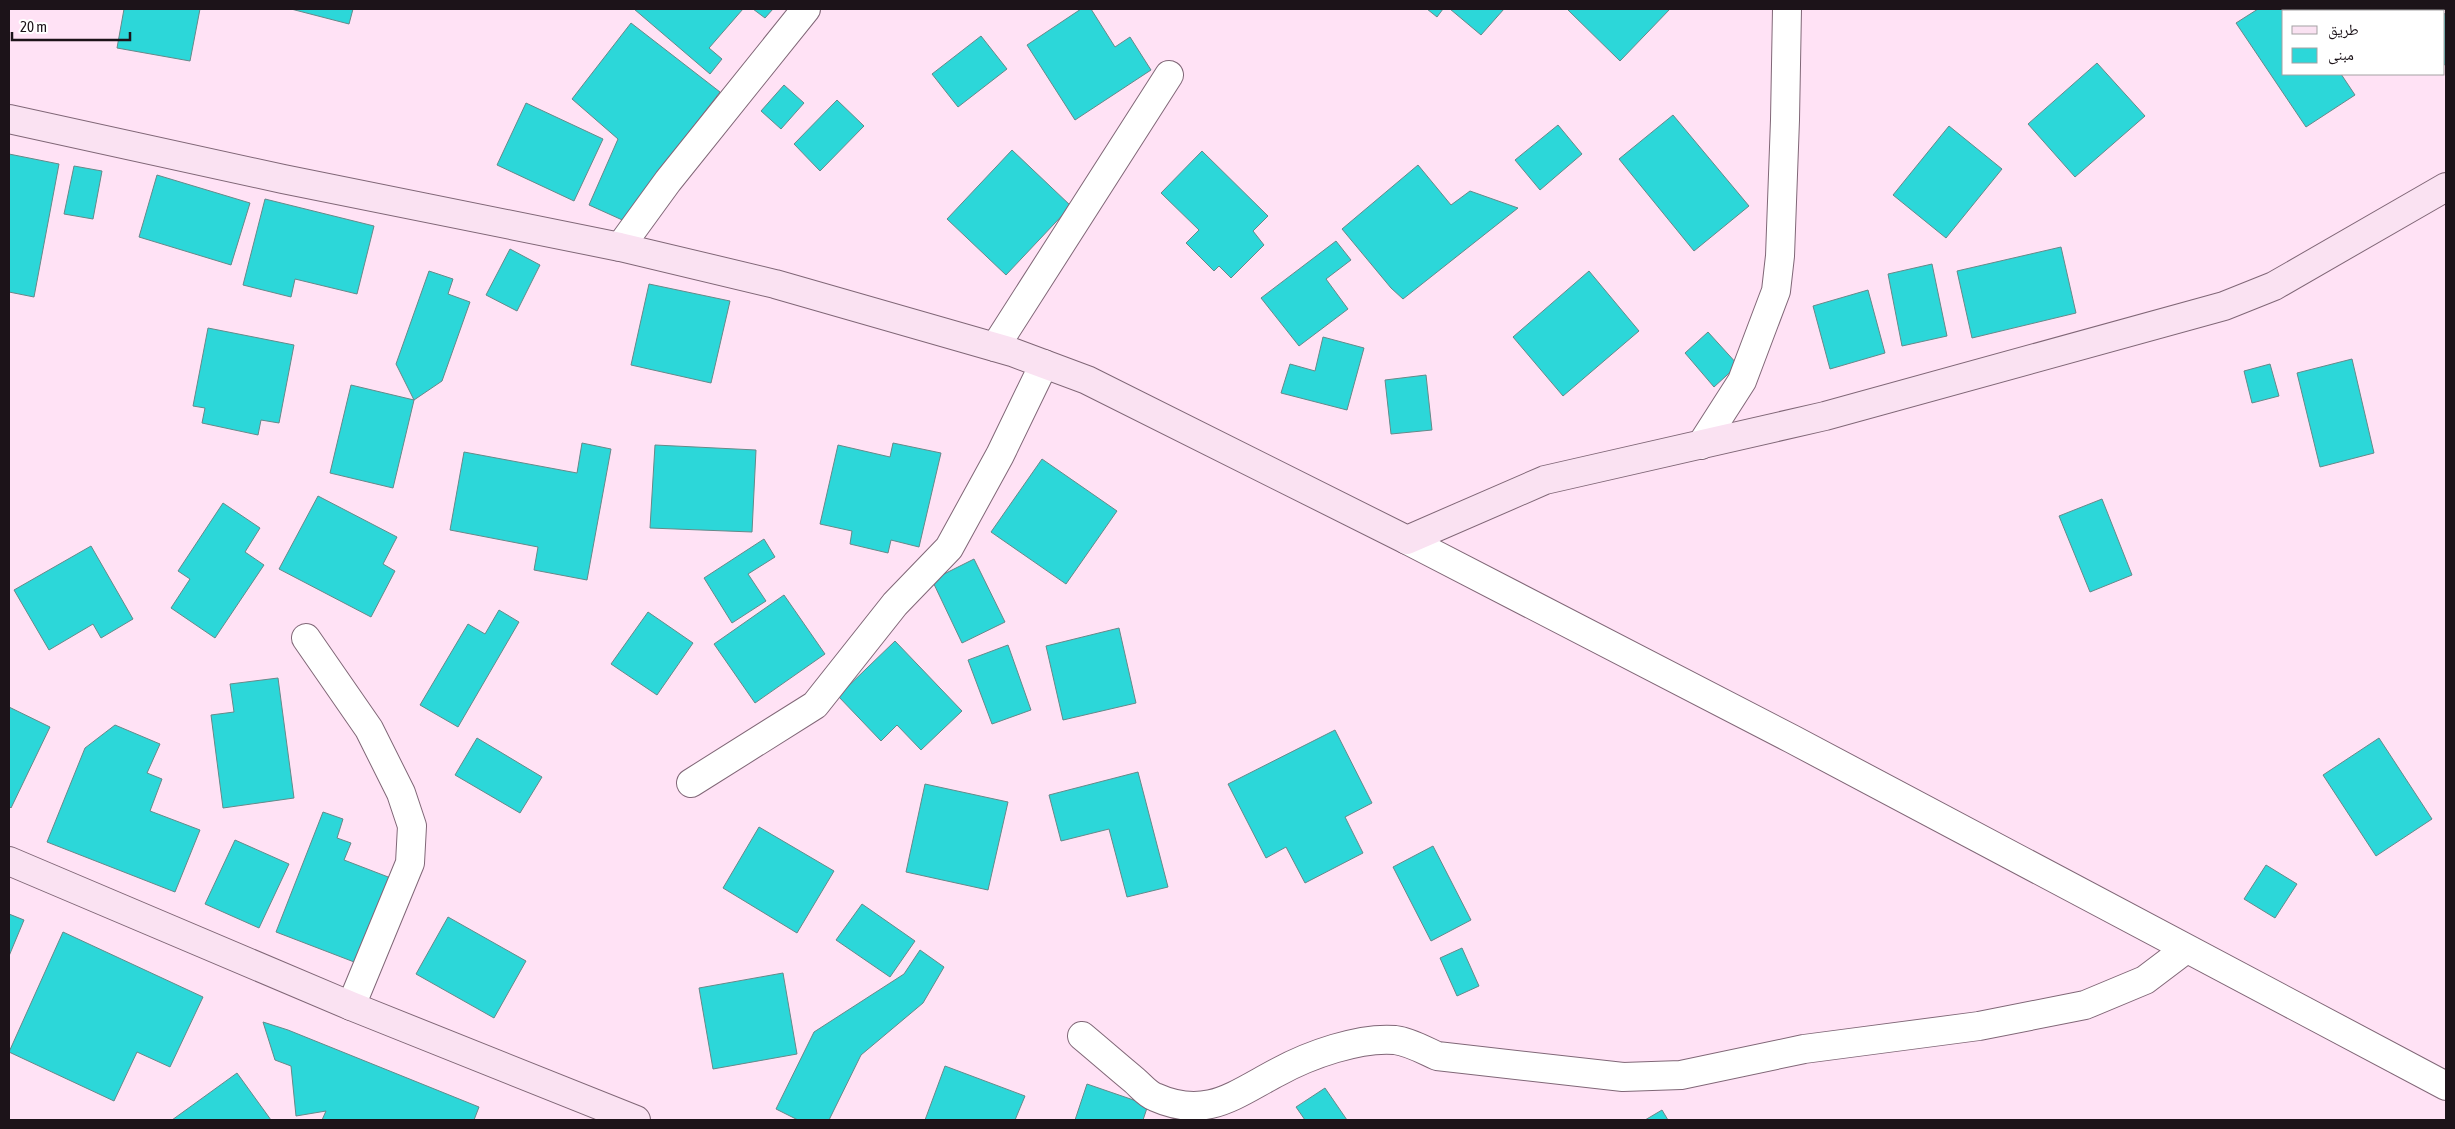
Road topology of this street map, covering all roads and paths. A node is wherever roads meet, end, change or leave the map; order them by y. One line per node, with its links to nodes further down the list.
1 (806, 9): 6 (street)
2 (1787, 9): 9 (street)
3 (1169, 75): 7 (street)
4 (9, 119): 6 (street)
5 (2446, 187): 9 (street)
6 (620, 247): 7 (street)
7 (995, 347): 8 (street)
8 (1044, 364): 10 (street); 12 (street)
9 (1701, 445): 10 (street)
10 (1406, 540): 14 (street)
11 (306, 638): 15 (street)
12 (691, 784)
13 (9, 861): 15 (street)
14 (2186, 949): 16 (street); 17 (street)
15 (351, 1006): 18 (street)
16 (1082, 1036)
17 (2446, 1086)
18 (636, 1120)

